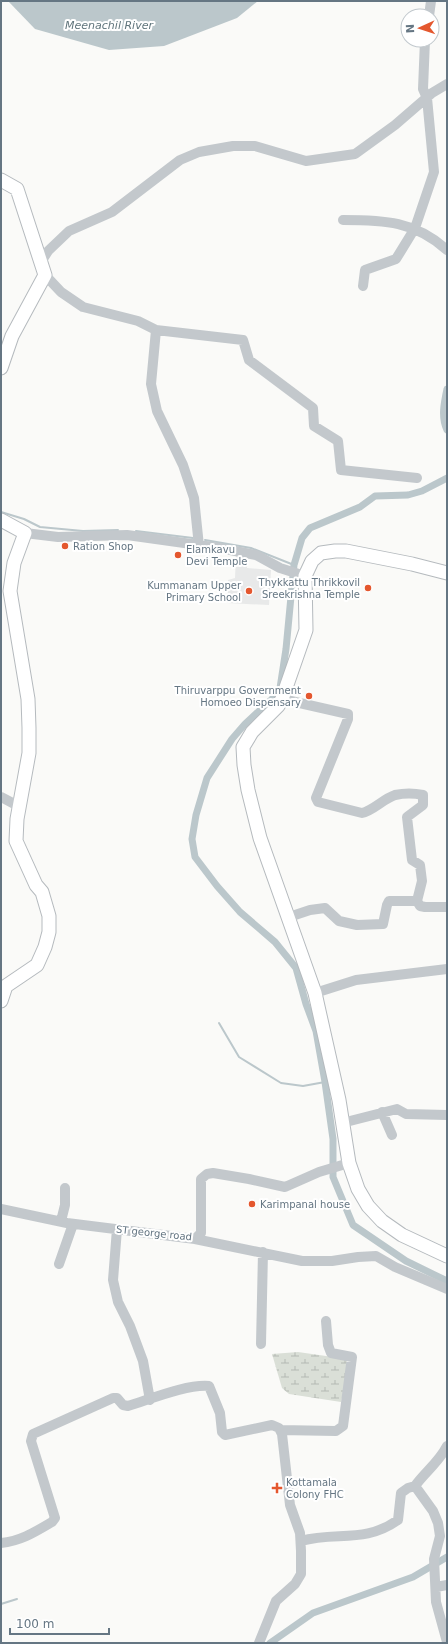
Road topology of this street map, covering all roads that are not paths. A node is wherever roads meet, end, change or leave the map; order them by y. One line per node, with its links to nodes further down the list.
1 (425, 48): 3 (street)
2 (447, 84): 3 (street)
3 (427, 98): 6 (street); 8 (street)
4 (1, 180): 8 (main road)
5 (343, 220): 6 (street)
6 (415, 228): 7 (street); 10 (street)
7 (447, 250)
8 (42, 262): 9 (main road)
9 (45, 276): 11 (street); 12 (main road)
10 (363, 286)
11 (156, 330): 13 (street); 16 (street)
12 (1, 368)
13 (417, 478)
14 (1, 520): 15 (main road)
15 (25, 533): 16 (street); 21 (main road)
16 (199, 546): 18 (street)
17 (447, 573): 18 (main road)
18 (302, 574): 19 (main road)
19 (282, 699): 22 (street); 24 (main road)
20 (1, 797): 21 (street)
21 (20, 807): 27 (main road)
22 (417, 901): 23 (street); 24 (street)
23 (447, 908)
24 (289, 917): 26 (main road)
25 (447, 969): 26 (street)
26 (315, 993): 30 (main road)
27 (1, 1001)
28 (382, 1112): 29 (street); 30 (street); 31 (street)
29 (447, 1115)
30 (342, 1123): 32 (main road)
31 (392, 1135)
32 (345, 1164): 38 (street, ST george road); 40 (main road)
33 (65, 1188): 35 (street)
34 (1, 1209): 35 (street, ST george road)
35 (61, 1222): 36 (street, ST george road)
36 (73, 1224): 37 (street, ST george road); 41 (street)
37 (117, 1229): 38 (street, ST george road); 45 (street)
38 (195, 1239): 39 (street)
39 (263, 1252): 42 (street); 44 (street)
40 (447, 1256)
41 (59, 1264)
42 (447, 1289)
43 (326, 1321): 46 (street)
44 (261, 1344)
45 (150, 1400): 46 (street); 50 (street)
46 (280, 1430): 49 (street)
47 (447, 1446): 48 (street)
48 (416, 1486): 49 (street); 52 (street)
49 (301, 1541): 54 (street)
50 (1, 1543)
51 (447, 1585): 52 (street)
52 (436, 1587): 53 (street)
53 (447, 1642)
54 (259, 1643)

